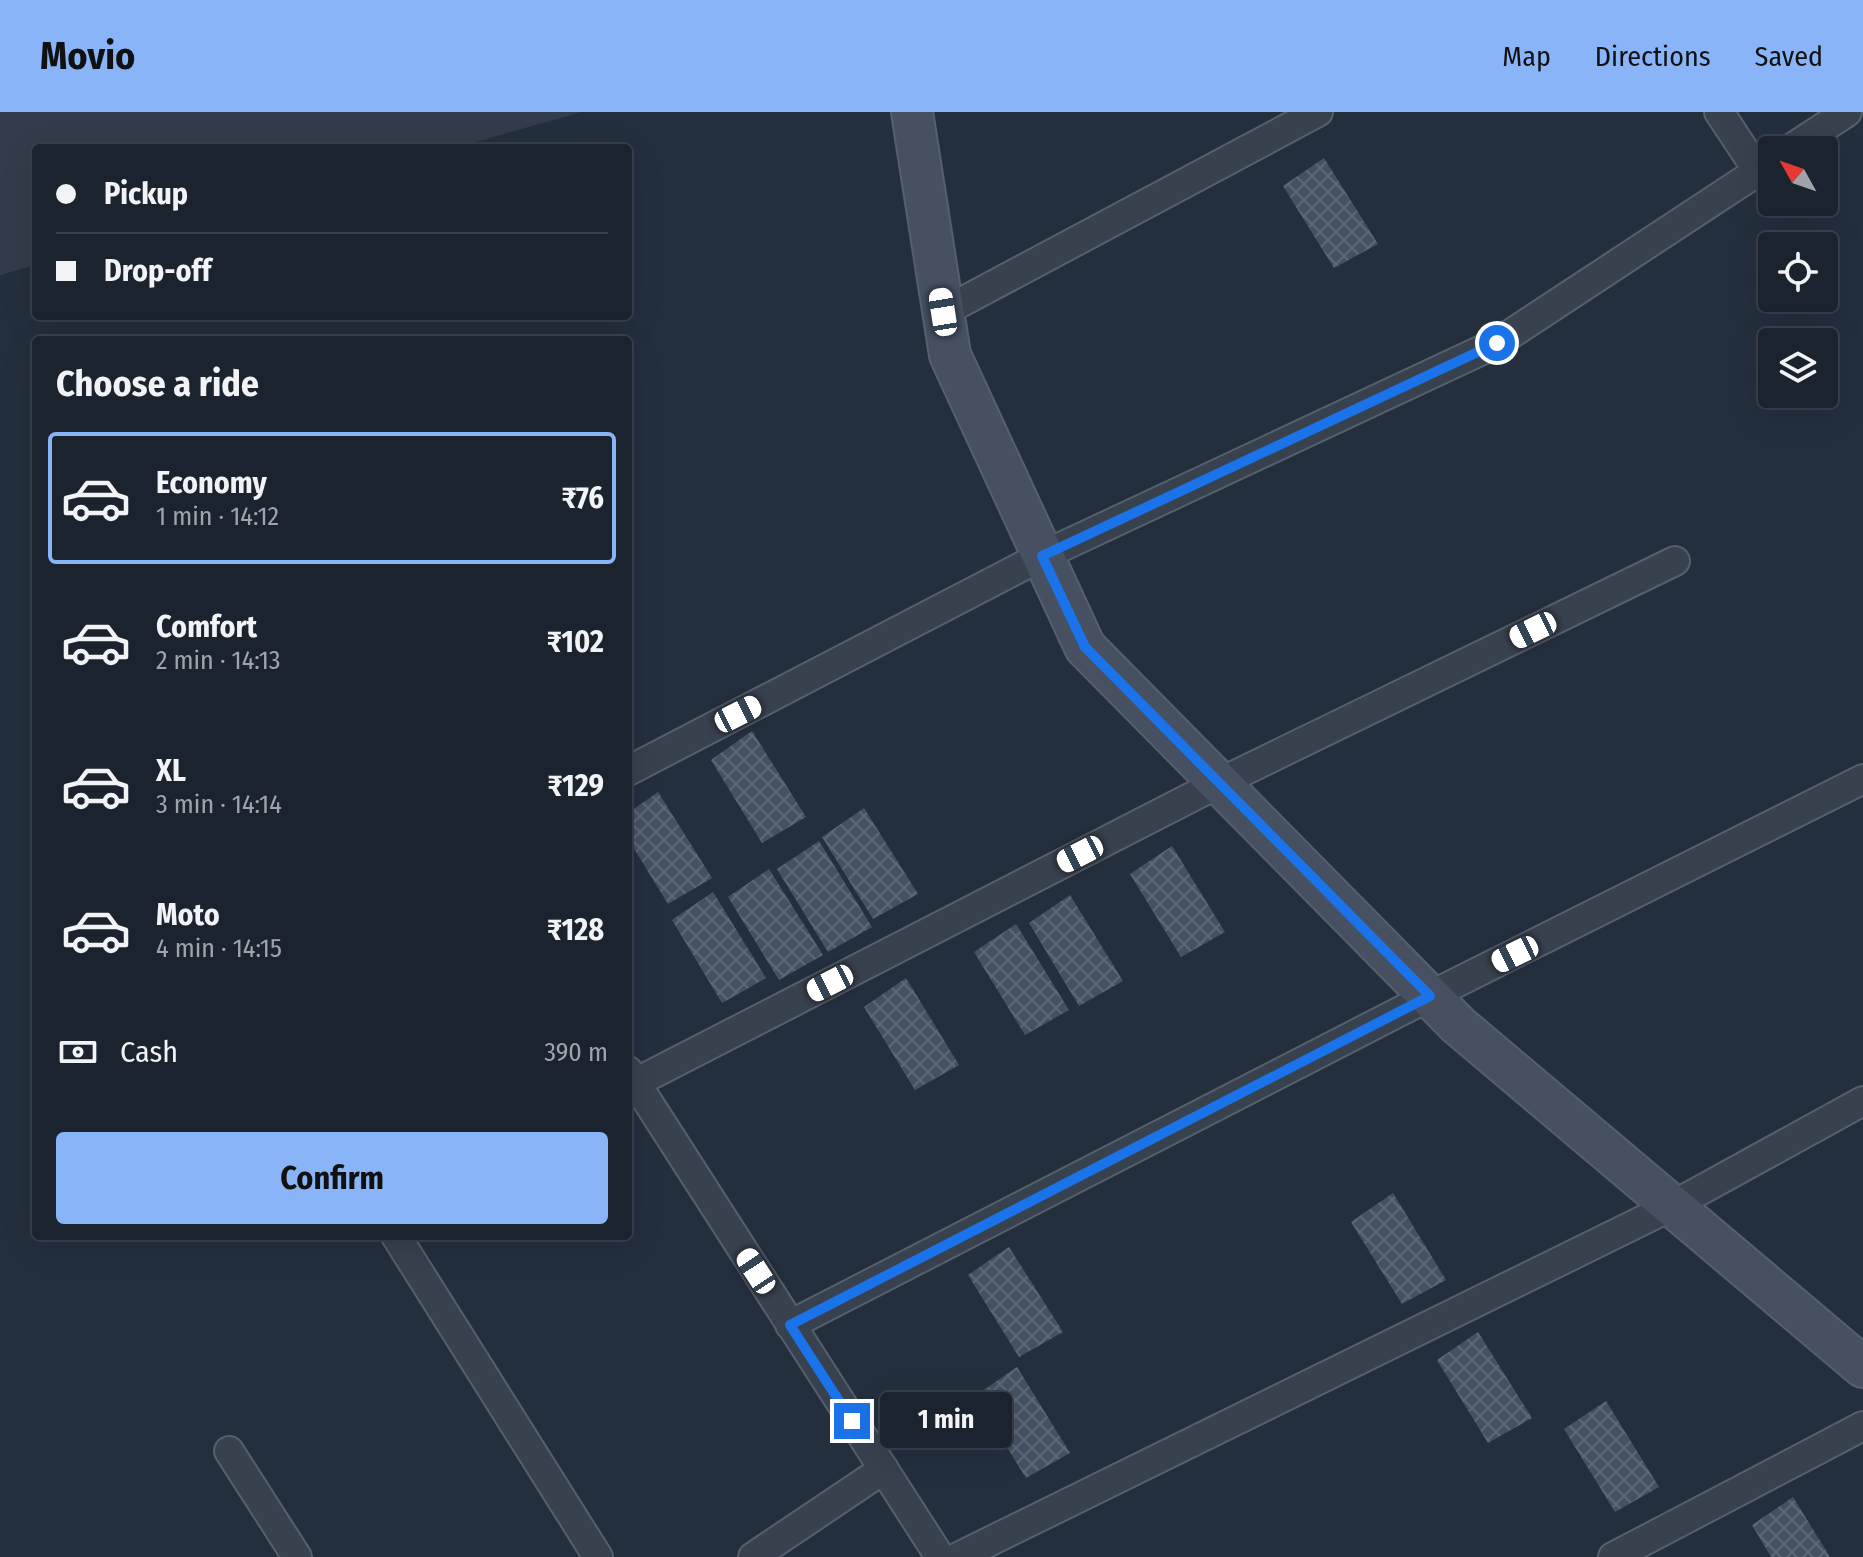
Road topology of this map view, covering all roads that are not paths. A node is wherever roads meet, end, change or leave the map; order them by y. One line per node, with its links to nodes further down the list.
1 (912, 112): 8 (main road)
2 (1318, 112): 8 (street)
3 (1719, 112): 6 (street)
4 (1847, 112): 5 (street)
5 (1810, 136)
6 (1758, 158)
7 (1758, 171): 9 (street)
8 (943, 312): 9 (main road)
9 (1042, 556): 11 (street); 13 (main road)
10 (1675, 561): 13 (street)
11 (632, 769)
12 (1863, 779): 14 (street)
13 (1219, 783): 14 (main road); 15 (street)
14 (1430, 996): 17 (main road); 19 (street)
15 (632, 1077): 19 (street)
16 (1863, 1101): 17 (street)
17 (1672, 1206): 20 (main road); 28 (street)
18 (399, 1240): 25 (street)
19 (790, 1325): 23 (street)
20 (1863, 1367)
21 (1863, 1426): 29 (street)
22 (229, 1451): 24 (street)
23 (884, 1469): 26 (street); 27 (street)
24 (297, 1557)
25 (598, 1557)
26 (753, 1557)
27 (940, 1557)
28 (958, 1557)
29 (1613, 1557)

